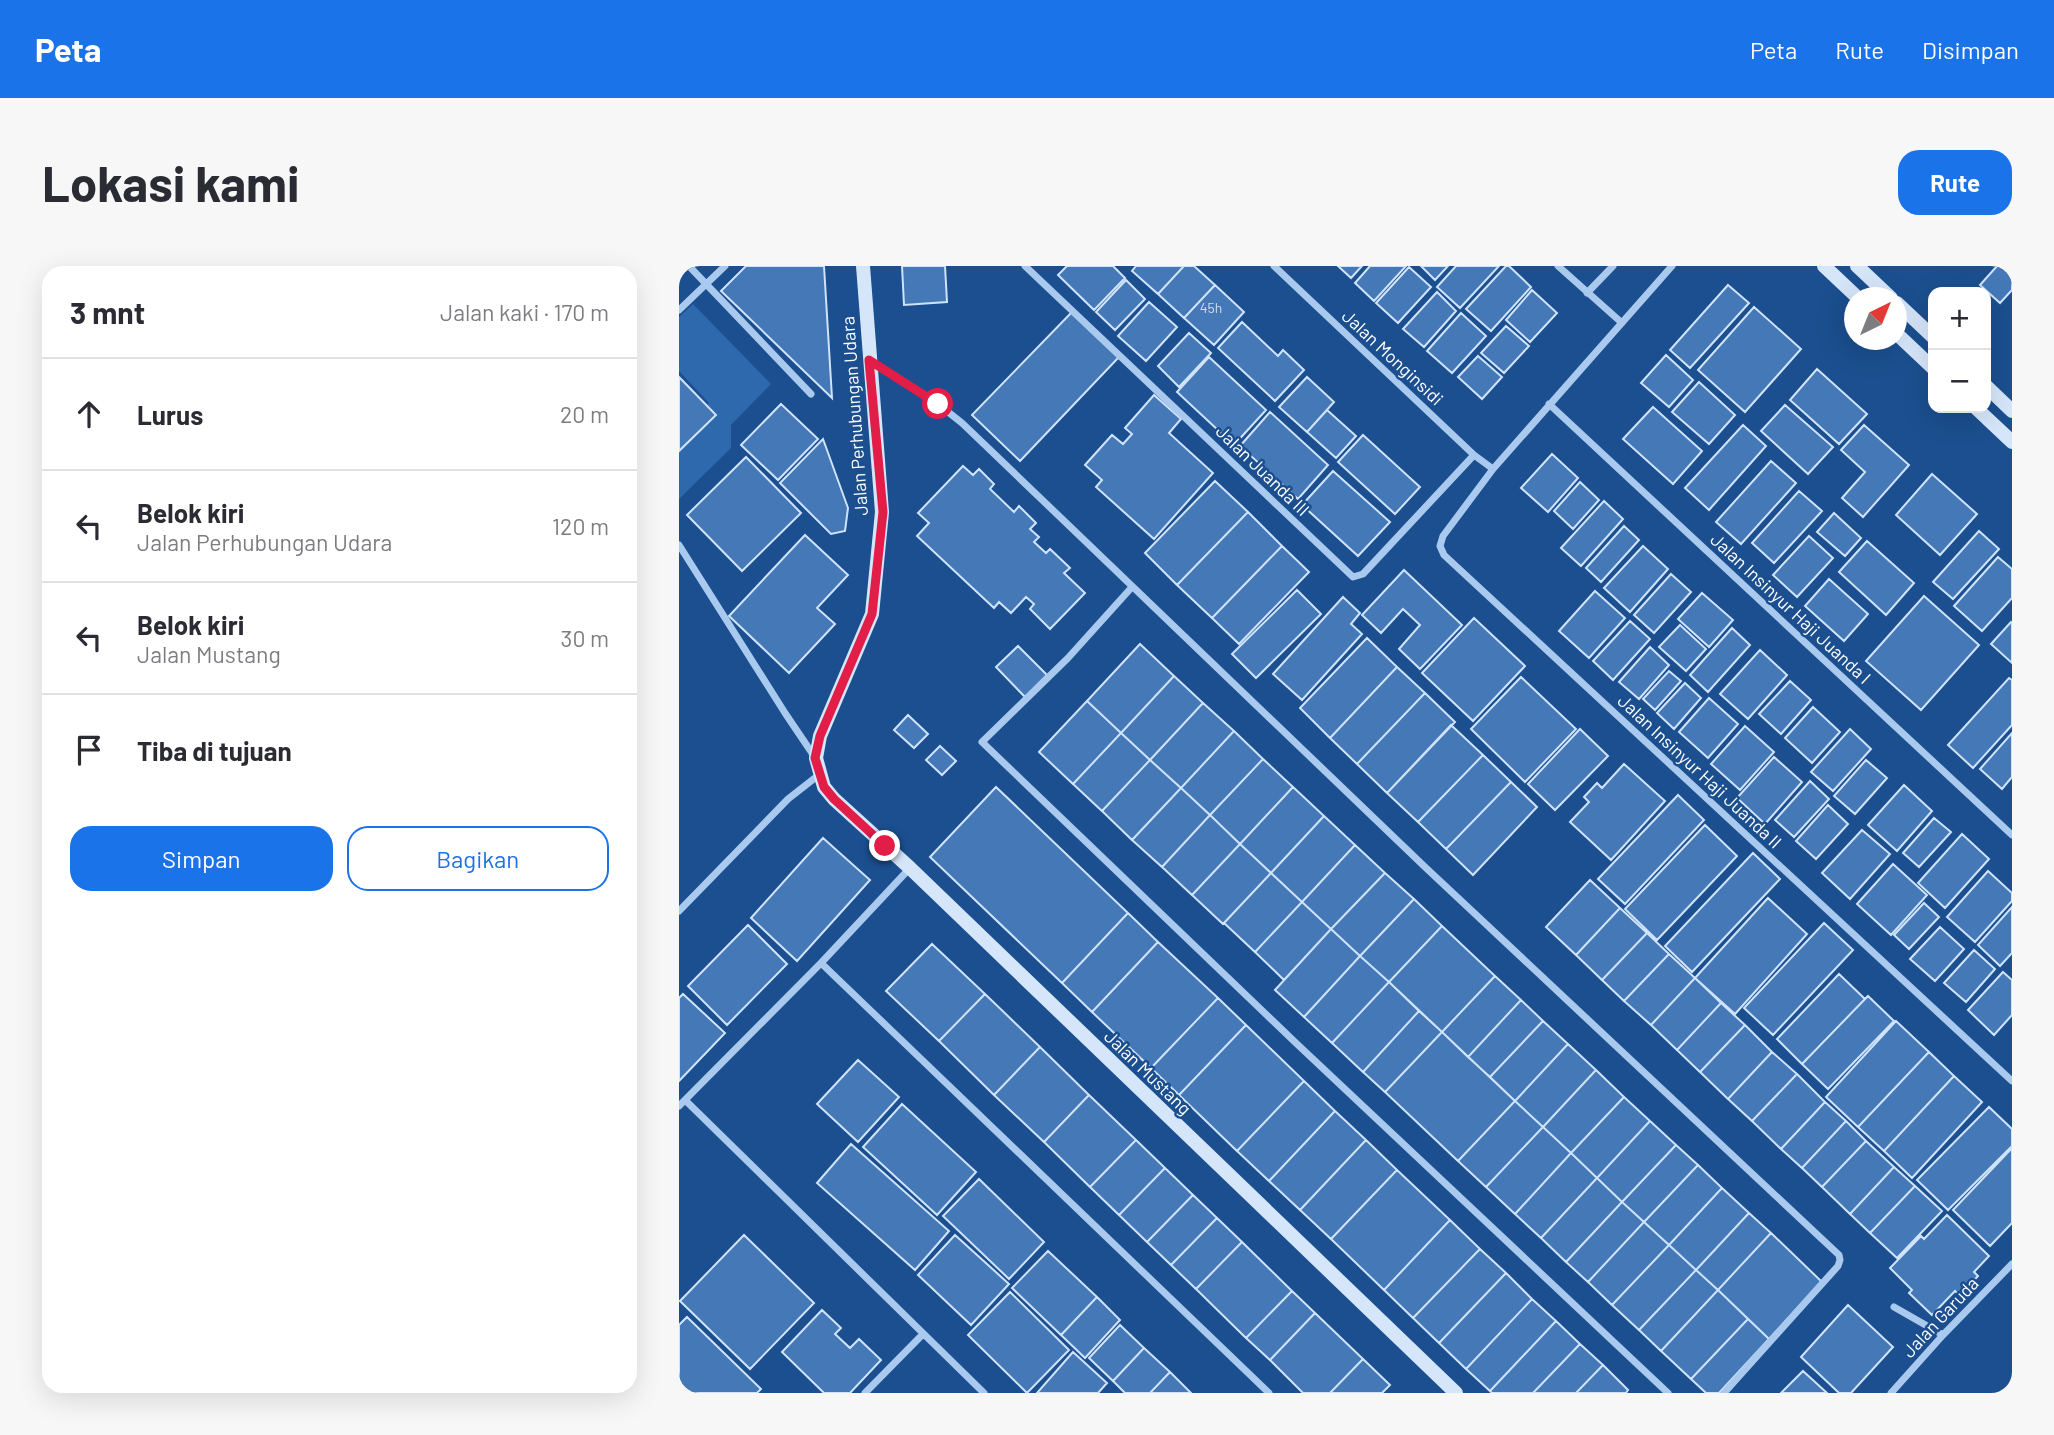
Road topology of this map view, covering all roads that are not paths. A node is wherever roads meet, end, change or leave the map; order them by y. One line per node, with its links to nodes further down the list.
1 (689, 266): 11 (street)
2 (725, 266): 11 (street)
3 (863, 266): 20 (main road, Jalan Perhubungan Udara)
4 (1025, 266): 28 (street, Jalan Juanda III)
5 (1274, 266): 28 (street, Jalan Monginsidi)
6 (1558, 266): 14 (street)
7 (1613, 266): 14 (street)
8 (1672, 266): 17 (street, Jalan Insinyur Haji Juanda II)
9 (1824, 266): 12 (main road)
10 (1861, 267): 13 (main road)
11 (706, 284): 15 (street); 23 (street)
12 (1846, 287)
13 (1880, 287)
14 (1587, 293): 17 (street)
15 (679, 310)
16 (1907, 313): 18 (main road)
17 (1622, 323): 24 (street, Jalan Insinyur Haji Juanda II)
18 (1928, 332)
19 (1907, 344): 21 (main road)
20 (869, 360): 31 (street); 32 (main road, Jalan Perhubungan Udara)
21 (1928, 363)
22 (1991, 391): 25 (main road)
23 (811, 394)
24 (1549, 404): 29 (street, Jalan Insinyur Haji Juanda II); 34 (street, Jalan Insinyur Haji Juanda I)
25 (2012, 411)
26 (1981, 413): 27 (main road)
27 (2012, 442)
28 (1474, 455): 29 (street, Jalan Monginsidi)
29 (1493, 469): 38 (street, Jalan Insinyur Haji Juanda II)
30 (679, 545): 32 (street)
31 (1132, 587): 48 (street); 49 (street)
32 (815, 758): 33 (main road)
33 (820, 774): 35 (main road, Jalan Mustang); 36 (street)
34 (2012, 835)
35 (909, 868): 37 (street); 47 (main road, Jalan Mustang)
36 (679, 911)
37 (821, 963): 39 (street); 46 (street)
38 (2012, 1081)
39 (682, 1103): 42 (street)
40 (2012, 1264): 43 (street, Jalan Garuda)
41 (1894, 1307): 43 (street)
42 (923, 1334): 44 (street); 45 (street)
43 (1943, 1335): 50 (street, Jalan Garuda)
44 (865, 1393)
45 (984, 1393)
46 (1269, 1393)
47 (1456, 1393)
48 (1668, 1393)
49 (1724, 1393)
50 (1891, 1393)

